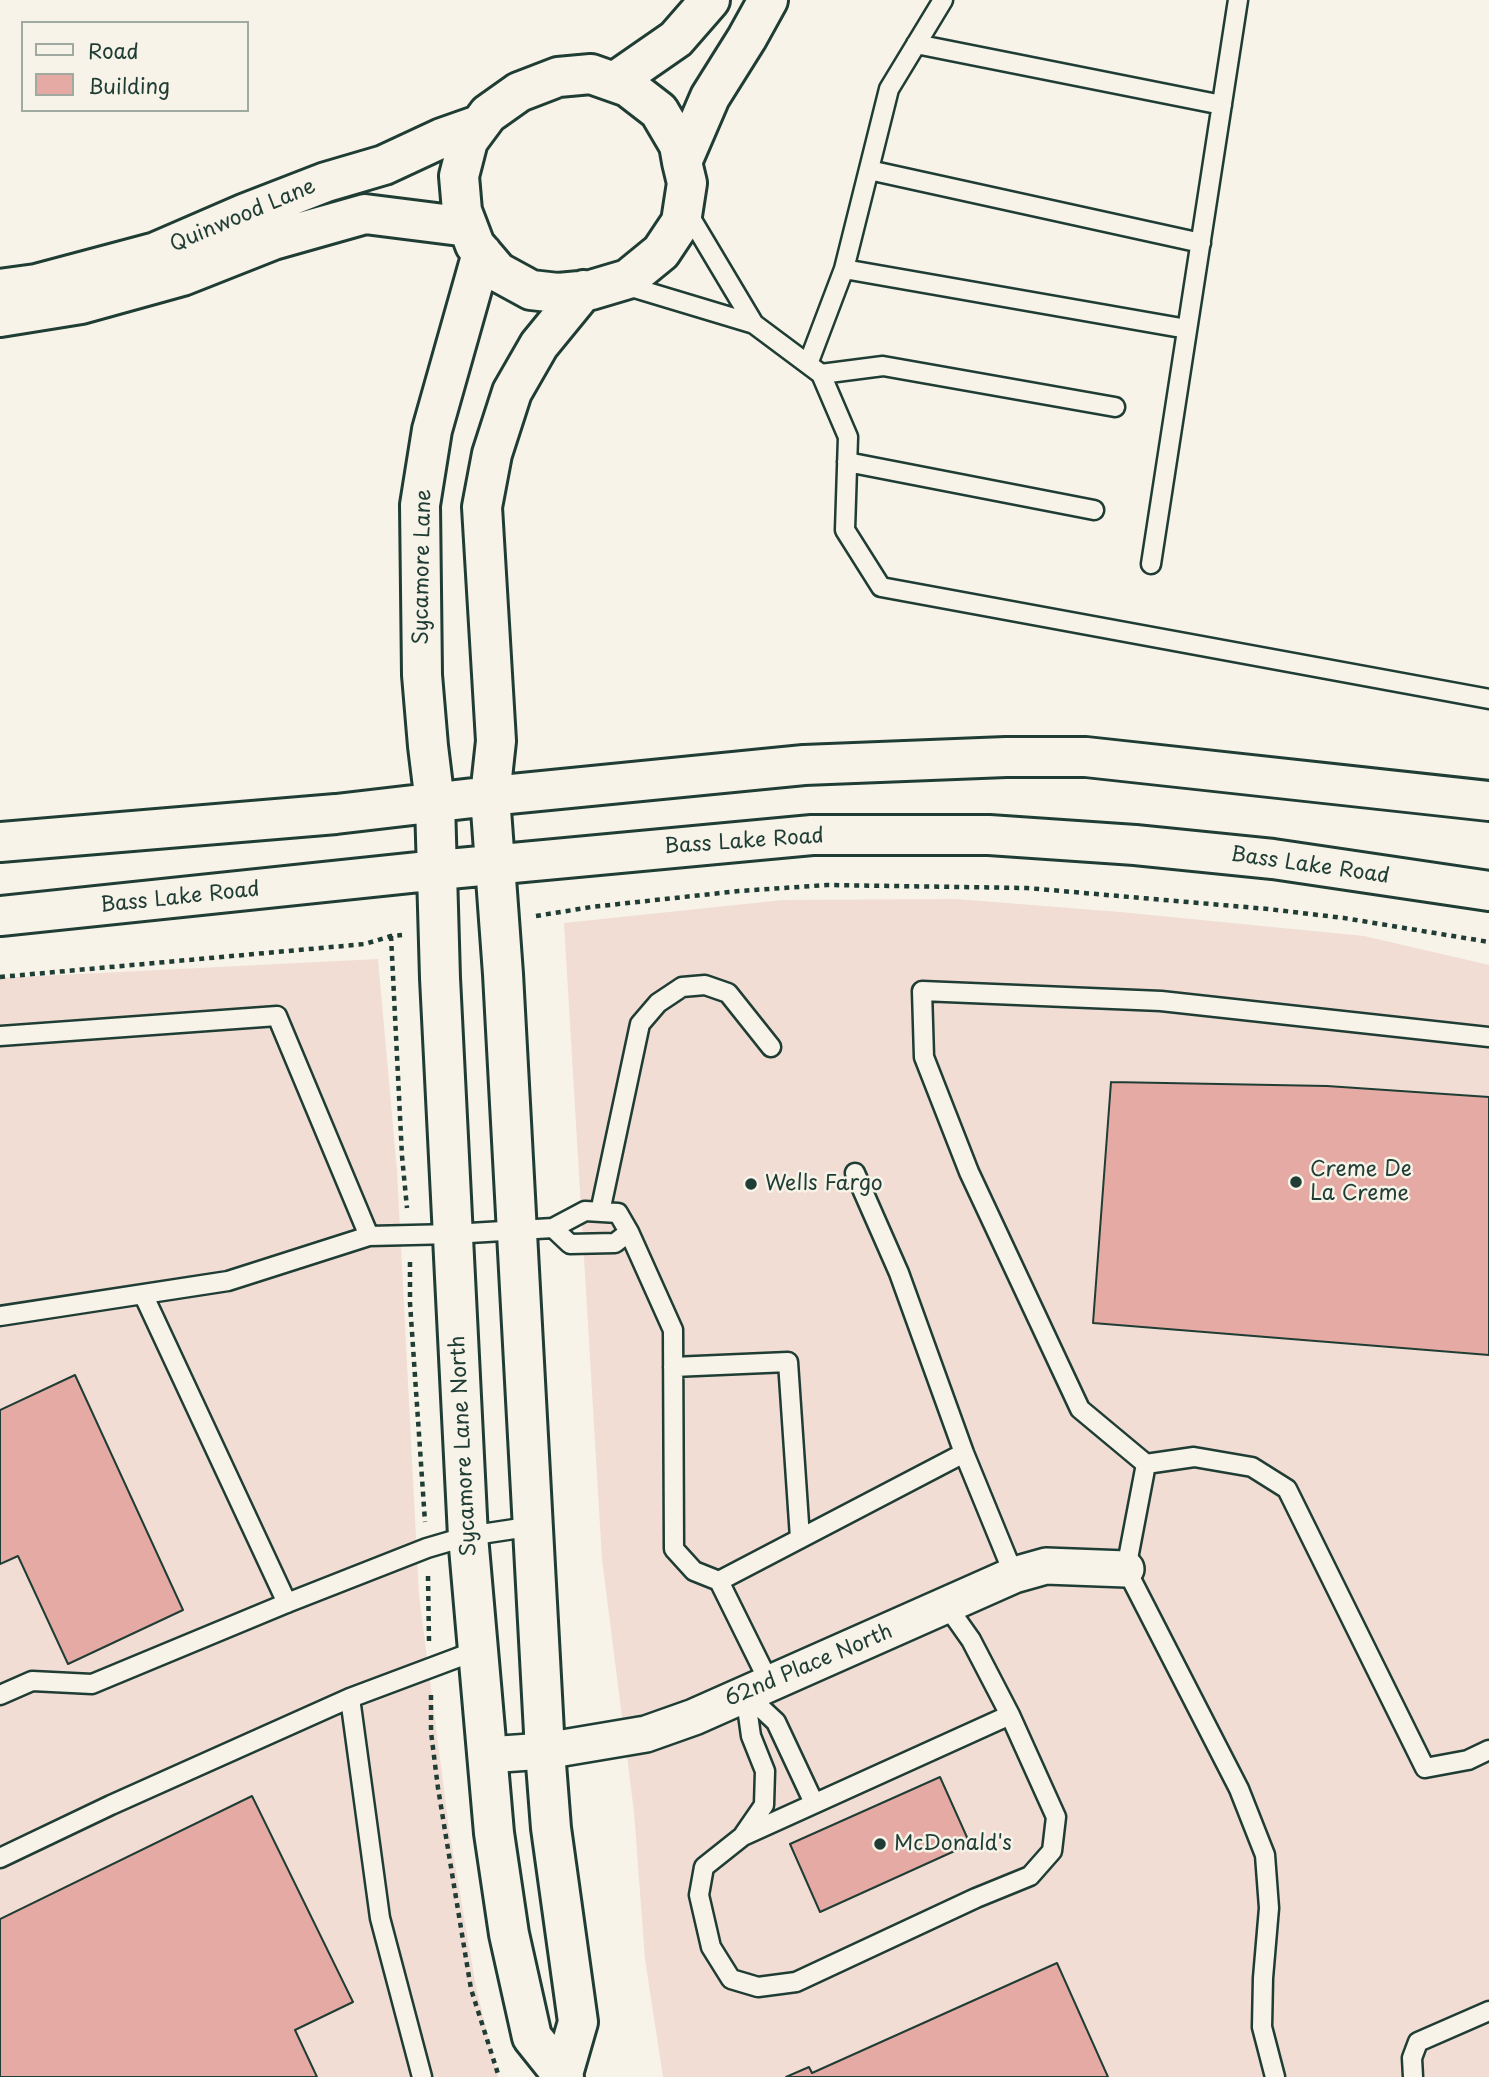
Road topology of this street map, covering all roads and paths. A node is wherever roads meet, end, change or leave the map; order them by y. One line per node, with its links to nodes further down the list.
1 (710, 0): 6 (street)
2 (768, 0): 9 (street)
3 (943, 0): 5 (lane)
4 (1238, 0): 7 (lane)
5 (916, 44): 7 (lane); 10 (lane)
6 (614, 82): 8 (street); 9 (street)
7 (1222, 105): 13 (lane)
8 (480, 125): 12 (street); 16 (street, Quinwood Lane)
9 (682, 162): 11 (street)
10 (869, 170): 13 (lane); 14 (lane)
11 (683, 204): 15 (street); 17 (lane)
12 (475, 240): 15 (street); 16 (street, Quinwood Lane); 27 (street, Sycamore Lane)
13 (1201, 243): 18 (lane)
14 (844, 269): 18 (lane); 19 (lane)
15 (599, 286): 17 (lane); 25 (street)
16 (12, 301)
17 (754, 324): 19 (lane)
18 (1187, 329): 23 (lane)
19 (814, 369): 20 (lane); 21 (lane)
20 (1115, 407)
21 (847, 462): 22 (lane); 24 (lane)
22 (1094, 510)
23 (1151, 564)
24 (1489, 699)
25 (490, 796): 26 (street); 27 (street); 29 (street, Sycamore Lane North)
26 (1489, 802)
27 (436, 803): 28 (street); 30 (street, Sycamore Lane North)
28 (0, 842)
29 (495, 864): 30 (street, Bass Lake Road); 31 (street, Bass Lake Road); 33 (street, Sycamore Lane North)
30 (438, 870): 32 (street, Bass Lake Road); 34 (street, Sycamore Lane North)
31 (1489, 891)
32 (0, 916)
33 (499, 921): 35 (path); 43 (street, Sycamore Lane North)
34 (439, 931): 36 (path); 45 (street, Sycamore Lane North)
35 (1489, 942)
36 (0, 977)
37 (0, 1036): 46 (lane)
38 (1489, 1037): 51 (lane)
39 (771, 1047): 41 (lane)
40 (855, 1173): 50 (lane)
41 (600, 1212): 42 (lane); 44 (lane)
42 (553, 1228): 43 (lane); 44 (lane)
43 (516, 1230): 45 (lane); 52 (street, Sycamore Lane North)
44 (629, 1232): 49 (lane)
45 (453, 1234): 46 (lane); 53 (street, Sycamore Lane North)
46 (369, 1236): 47 (lane)
47 (143, 1294): 48 (lane); 58 (lane)
48 (0, 1316)
49 (673, 1367): 54 (lane); 57 (lane)
50 (964, 1452): 54 (lane); 56 (lane)
51 (1146, 1464): 55 (lane); 65 (lane)
52 (534, 1527): 53 (lane); 66 (street, Sycamore Lane North)
53 (468, 1535): 58 (lane); 60 (street, Sycamore Lane North)
54 (800, 1538): 57 (lane)
55 (1126, 1569): 56 (street, 62nd Place North); 74 (lane)
56 (1014, 1575): 59 (street, 62nd Place North)
57 (719, 1580): 61 (lane)
58 (287, 1603): 62 (lane)
59 (947, 1606): 61 (street, 62nd Place North); 64 (lane)
60 (478, 1650): 63 (lane); 67 (street, Sycamore Lane North)
61 (757, 1689): 66 (street, 62nd Place North); 68 (lane); 69 (lane)
62 (0, 1695)
63 (350, 1698): 70 (lane); 73 (lane)
64 (1010, 1714): 68 (lane); 69 (lane)
65 (1489, 1750)
66 (544, 1751): 67 (street, 62nd Place North); 72 (street, Sycamore Lane North)
67 (487, 1755): 72 (street, Sycamore Lane North)
68 (814, 1803): 69 (lane)
69 (743, 1836)
70 (0, 1858)
71 (1489, 2011): 75 (lane)
72 (561, 2076)
73 (422, 2077)
74 (1275, 2077)
75 (1413, 2077)

